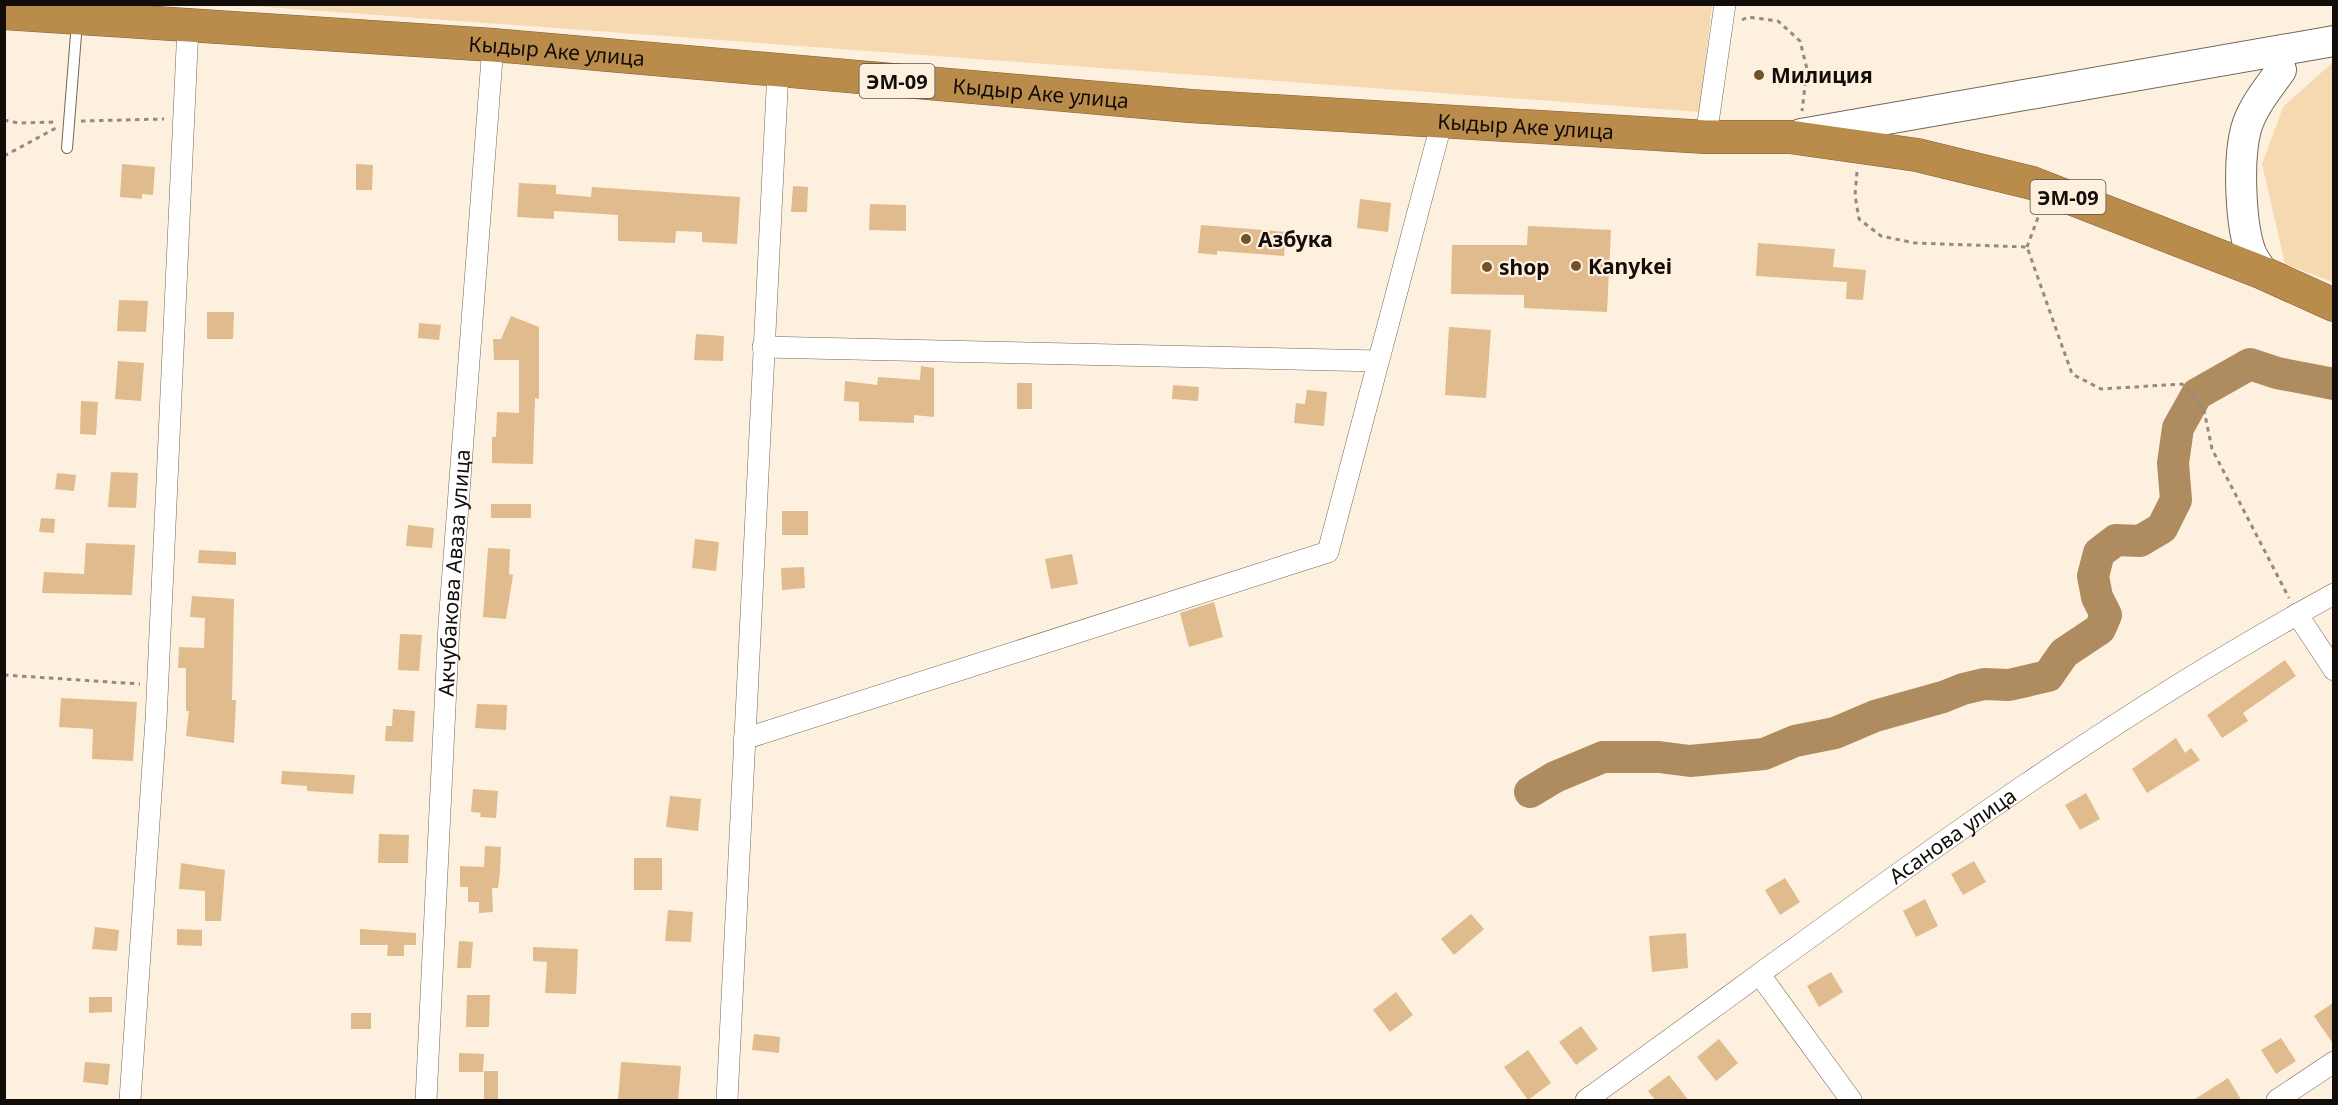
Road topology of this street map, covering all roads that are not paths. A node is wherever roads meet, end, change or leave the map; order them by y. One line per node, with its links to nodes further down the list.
1 (1725, 4): 11 (street)
2 (4, 13): 3 (highway, Кыдыр Аке улица / ЭМ-09)
3 (77, 17): 4 (highway, Кыдыр Аке улица / ЭМ-09); 12 (lane)
4 (188, 26): 6 (highway, Кыдыр Аке улица / ЭМ-09); 23 (street)
5 (2334, 41): 10 (street)
6 (493, 45): 7 (highway, Кыдыр Аке улица / ЭМ-09); 24 (street, Акчубакова Аваза улица)
7 (778, 70): 9 (highway, Кыдыр Аке улица / ЭМ-09); 15 (street)
8 (2281, 70): 13 (street)
9 (1442, 121): 11 (highway, Кыдыр Аке улица / ЭМ-09); 16 (street)
10 (1794, 136): 11 (highway, Кыдыр Аке улица / ЭМ-09); 13 (highway, ЭМ-09)
11 (1706, 137)
12 (67, 147)
13 (2262, 273): 14 (highway, ЭМ-09)
14 (2334, 305)
15 (763, 347): 16 (street); 20 (street)
16 (1378, 361): 20 (street)
17 (2334, 594): 18 (street, Асанова улица)
18 (2297, 614): 19 (street); 21 (street, Асанова улица)
19 (2334, 670)
20 (744, 739): 25 (street)
21 (1760, 975): 26 (street, Асанова улица); 27 (street)
22 (2334, 1062): 28 (street)
23 (130, 1101)
24 (426, 1101)
25 (727, 1101)
26 (1586, 1101)
27 (1851, 1101)
28 (2277, 1101)

